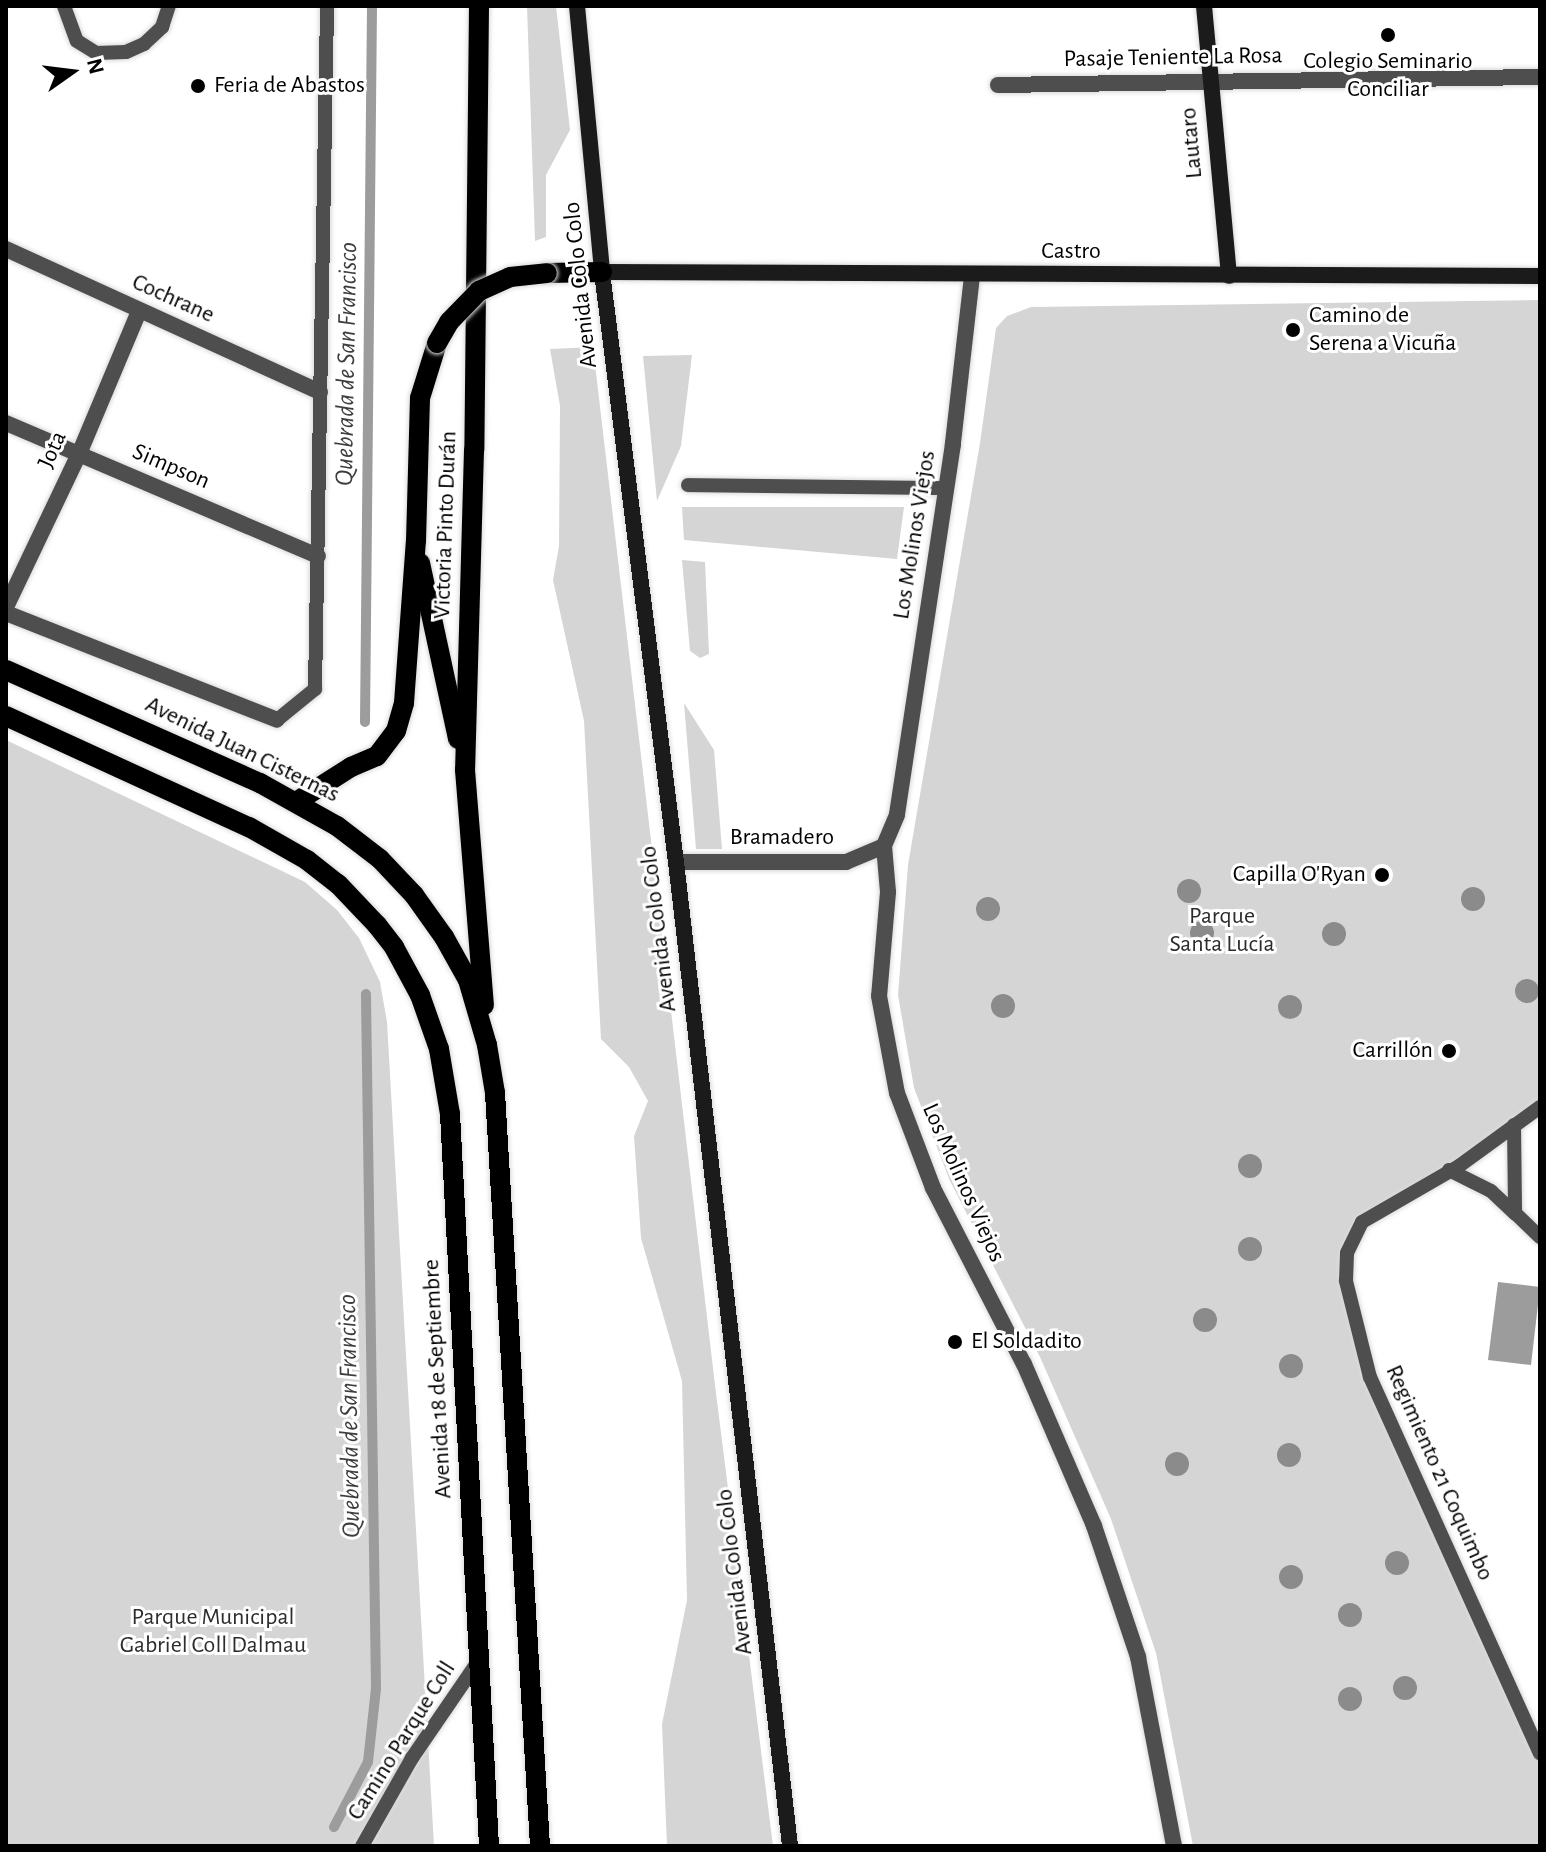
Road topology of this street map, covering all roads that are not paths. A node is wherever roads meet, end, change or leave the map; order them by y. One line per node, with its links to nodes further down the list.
1 (64, 6): 2 (lane)
2 (169, 6)
3 (327, 6): 16 (lane)
4 (479, 6): 27 (main road, Victoria Pinto Durán)
5 (577, 6): 11 (street, Avenida Colo Colo)
6 (1204, 6): 8 (street, Lautaro)
7 (1540, 77): 8 (street, Pasaje Teniente La Rosa)
8 (1211, 82): 9 (street, Pasaje Teniente La Rosa); 13 (street, Lautaro)
9 (998, 85)
10 (6, 249): 15 (street, Cochrane)
11 (602, 272): 12 (street, Castro); 21 (main road, bridge); 30 (street, Avenida Colo Colo)
12 (972, 276): 13 (street, Castro); 20 (street, Los Molinos Viejos)
13 (1229, 276): 14 (street, Castro)
14 (1540, 276)
15 (139, 311): 16 (street, Cochrane); 18 (street, Jota)
16 (320, 392): 22 (lane)
17 (6, 423): 18 (street, Simpson)
18 (79, 454): 22 (street, Simpson); 23 (street, Jota)
19 (688, 485): 20 (lane)
20 (947, 488): 29 (street, Los Molinos Viejos)
21 (416, 541): 27 (main road); 28 (main road)
22 (318, 556): 26 (lane)
23 (6, 610): 26 (street, Jota)
24 (6, 670): 28 (main road, Avenida Juan Cisternas)
25 (6, 716): 37 (main road, Avenida 18 de Septiembre)
26 (277, 720)
27 (465, 770): 31 (main road, Victoria Pinto Durán)
28 (296, 802): 31 (main road, Avenida Juan Cisternas)
29 (884, 846): 30 (street, Bramadero); 43 (street, Los Molinos Viejos)
30 (676, 862): 42 (street, Avenida Colo Colo)
31 (487, 1045): 41 (main road)
32 (1540, 1107): 33 (lane, Regimiento 21 Coquimbo)
33 (1514, 1125): 34 (lane, Regimiento 21 Coquimbo); 35 (lane)
34 (1449, 1170): 35 (lane); 38 (lane, Regimiento 21 Coquimbo)
35 (1515, 1213): 36 (lane)
36 (1540, 1237)
37 (479, 1660): 39 (lane, Camino Parque Coll); 40 (main road, Avenida 18 de Septiembre)
38 (1540, 1753)
39 (362, 1846)
40 (489, 1846)
41 (540, 1846)
42 (790, 1846)
43 (1174, 1846)

